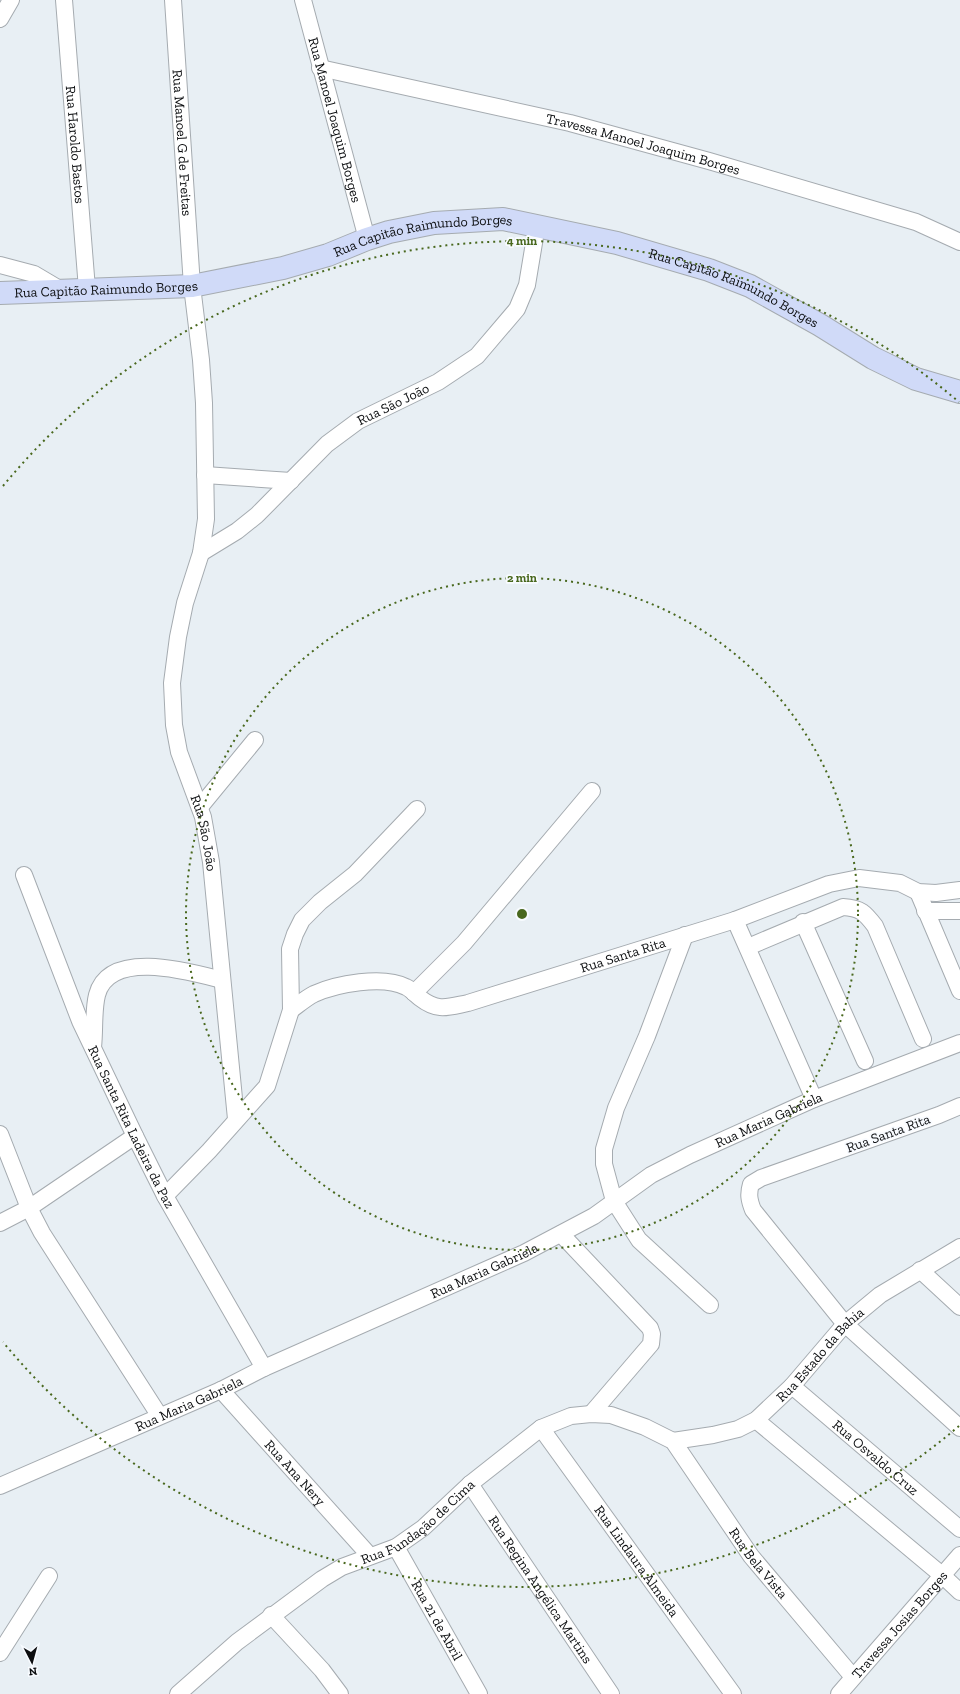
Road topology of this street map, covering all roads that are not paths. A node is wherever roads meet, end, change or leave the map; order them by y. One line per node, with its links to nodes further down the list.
1 (11, 0): 5 (street)
2 (64, 0): 12 (street, Rua Haroldo Bastos)
3 (173, 0): 11 (street, Rua Manoel G de Freitas)
4 (303, 0): 6 (street, Rua Manoel Joaquim Borges)
5 (0, 19)
6 (320, 68): 8 (street, Rua Manoel Joaquim Borges); 9 (street, Travessa Manoel Joaquim Borges)
7 (537, 225): 8 (street, Rua Capitão Raimundo Borges); 15 (street, Rua Capitão Raimundo Borges); 17 (street, Rua São João)
8 (367, 239): 11 (street, Rua Capitão Raimundo Borges)
9 (960, 242)
10 (0, 265): 13 (street)
11 (192, 286): 12 (street, Rua Capitão Raimundo Borges); 16 (street, Rua São João)
12 (87, 289): 13 (street, Rua Capitão Raimundo Borges)
13 (61, 290): 14 (street, Rua Capitão Raimundo Borges)
14 (0, 293)
15 (960, 392)
16 (205, 475): 17 (street); 18 (street, Rua São João)
17 (291, 481): 18 (street, Rua São João)
18 (200, 553): 21 (street, Rua São João)
19 (255, 740): 21 (street)
20 (592, 790): 34 (street)
21 (200, 808): 32 (street, Rua São João)
22 (417, 809): 35 (street)
23 (24, 875): 38 (street, Rua Santa Rita Ladeira da Paz)
24 (960, 890): 25 (street, Rua Santa Rita)
25 (918, 892): 26 (street); 28 (street, Rua Santa Rita)
26 (925, 911): 27 (street); 33 (street)
27 (960, 911)
28 (735, 920): 30 (street, Rua Santa Rita); 31 (street)
29 (804, 922): 31 (street); 36 (street); 39 (street)
30 (685, 935): 34 (street, Rua Santa Rita); 46 (street)
31 (748, 947): 40 (street)
32 (222, 980): 38 (street); 42 (street, Rua São João)
33 (960, 991)
34 (414, 993): 35 (street, Rua Santa Rita)
35 (291, 1010): 42 (street)
36 (923, 1039)
37 (960, 1043): 40 (street, Rua Maria Gabriela)
38 (93, 1049): 44 (street, Rua Santa Rita Ladeira da Paz)
39 (865, 1061)
40 (814, 1098): 46 (street, Rua Maria Gabriela)
41 (960, 1106): 54 (street, Rua Santa Rita)
42 (236, 1119): 45 (street)
43 (0, 1134): 47 (street)
44 (135, 1136): 45 (street, Rua Santa Rita Ladeira da Paz); 47 (street)
45 (165, 1196): 55 (street, Rua Santa Rita Ladeira da Paz)
46 (614, 1201): 49 (street, Rua Maria Gabriela); 52 (street)
47 (29, 1208): 48 (street); 59 (street)
48 (0, 1224)
49 (560, 1234): 55 (street, Rua Maria Gabriela); 58 (street)
50 (960, 1247): 51 (street, Rua Estado da Bahia)
51 (920, 1270): 53 (street); 54 (street, Rua Estado da Bahia)
52 (710, 1305)
53 (960, 1307)
54 (845, 1324): 56 (street, Rua Estado da Bahia); 62 (street)
55 (264, 1368): 57 (street, Rua Maria Gabriela)
56 (792, 1386): 60 (street, Rua Estado da Bahia); 66 (street, Rua Osvaldo Cruz)
57 (221, 1390): 59 (street, Rua Maria Gabriela); 69 (street, Rua Ana Nery)
58 (591, 1414): 61 (street, Rua Fundação de Cima); 63 (street, Rua Fundação de Cima)
59 (159, 1415): 65 (street, Rua Maria Gabriela)
60 (756, 1420): 63 (street, Rua Estado da Bahia); 71 (street)
61 (541, 1428): 64 (street, Rua Fundação de Cima); 80 (street, Rua Lindaura Almeida)
62 (960, 1428)
63 (673, 1441): 75 (street, Rua Bela Vista)
64 (470, 1484): 67 (street, Rua Fundação de Cima); 79 (street, Rua Regina Angélica Martins)
65 (0, 1486)
66 (960, 1529)
67 (396, 1547): 69 (street, Rua Fundação de Cima); 78 (street, Rua 21 de Abril)
68 (960, 1555): 71 (street, Travessa Josias Borges)
69 (370, 1556): 73 (street, Rua Fundação de Cima)
70 (49, 1576): 74 (street)
71 (943, 1576): 72 (street); 75 (street, Travessa Josias Borges)
72 (960, 1592)
73 (271, 1615): 76 (street, Rua Fundação de Cima); 77 (street)
74 (0, 1653)
75 (853, 1677): 81 (street, Travessa Josias Borges)
76 (178, 1694)
77 (340, 1694)
78 (479, 1694)
79 (611, 1694)
80 (734, 1694)
81 (839, 1694)

